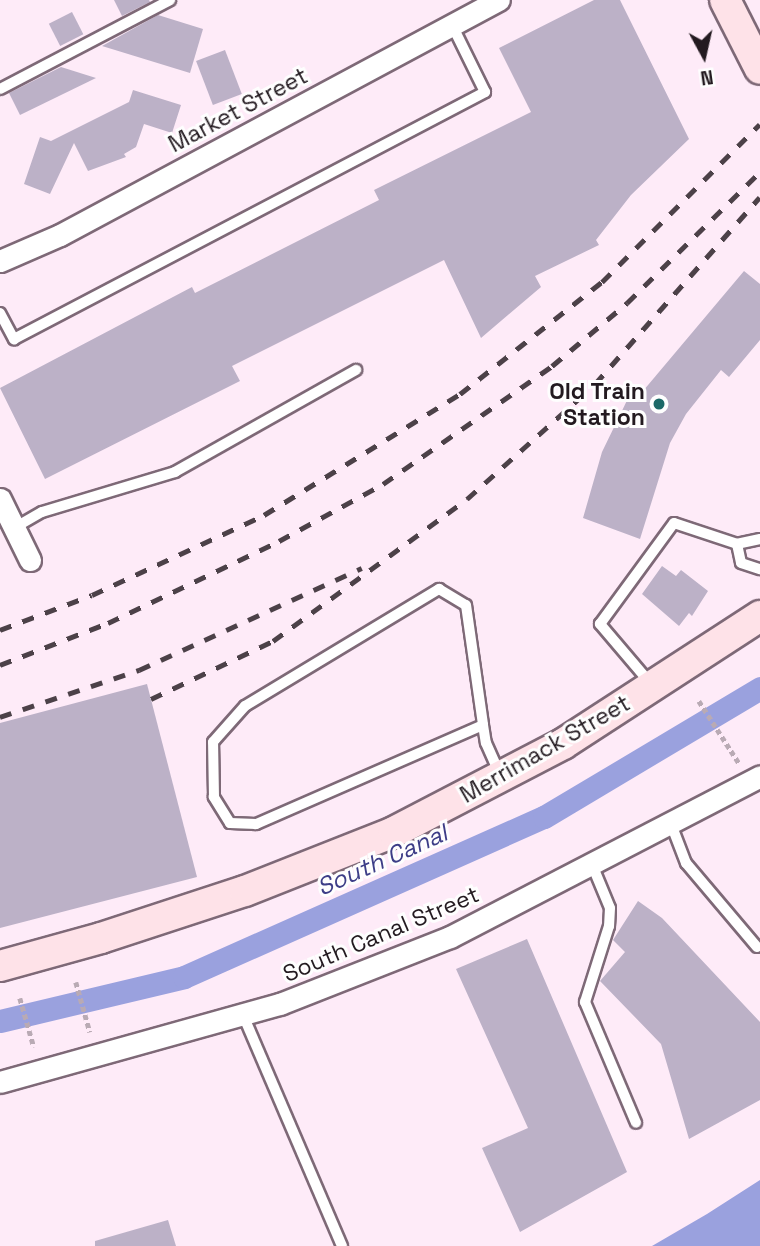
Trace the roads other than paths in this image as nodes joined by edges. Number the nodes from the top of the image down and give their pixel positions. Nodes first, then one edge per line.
1 (170, 0) edge
2 (499, 0) edge
3 (725, 0) edge
4 (452, 25) junction
5 (760, 69) edge
6 (0, 89) edge
7 (0, 261) edge
8 (0, 313) edge
9 (356, 370) dead end
10 (0, 499) edge
11 (14, 528) junction
12 (760, 539) edge
13 (737, 544) junction
14 (30, 560) dead end
15 (760, 569) edge
16 (760, 616) edge
17 (653, 686) junction
18 (483, 725) junction
19 (760, 776) edge
20 (501, 778) junction
21 (671, 824) junction
22 (593, 867) junction
23 (757, 947) dead end
24 (0, 966) edge
25 (243, 1015) junction
26 (0, 1082) edge
27 (636, 1123) dead end
28 (342, 1246) edge

1 - 6 lane
2 - 4 street, Market Street
3 - 5 main road
4 - 7 street, Market Street
4 - 8 lane
9 - 11 lane
10 - 11 street
11 - 14 street
12 - 13 lane
13 - 15 lane
13 - 17 lane
16 - 17 main road, Merrimack Street
17 - 20 main road, Merrimack Street
18 - 18 lane
18 - 20 lane
19 - 21 street, South Canal Street
20 - 24 main road, Merrimack Street
21 - 22 street, South Canal Street
21 - 23 lane
22 - 25 street, South Canal Street
22 - 27 lane
25 - 26 street, South Canal Street
25 - 28 lane

